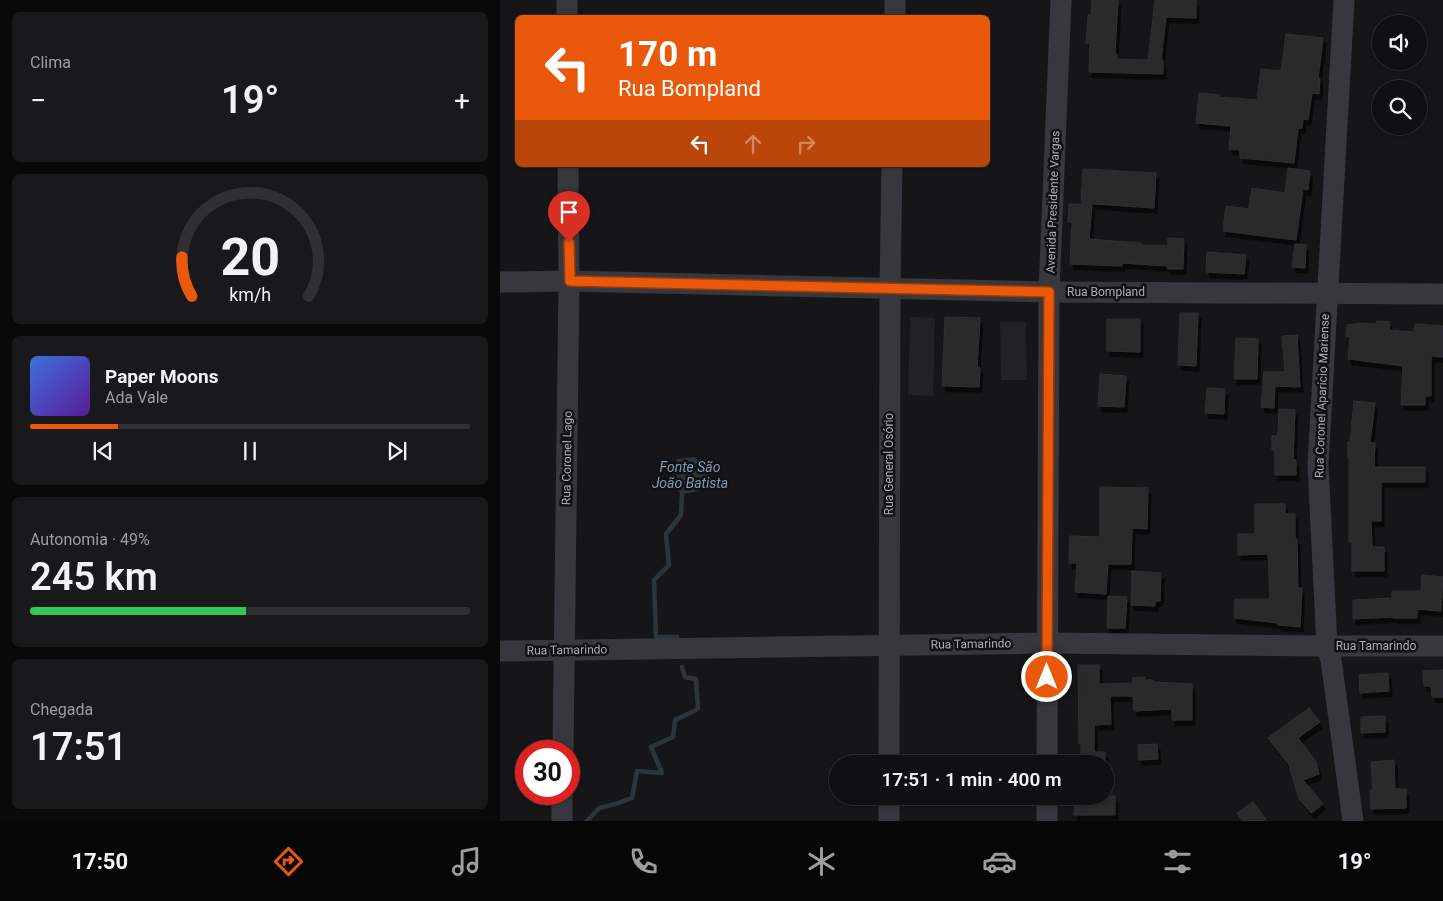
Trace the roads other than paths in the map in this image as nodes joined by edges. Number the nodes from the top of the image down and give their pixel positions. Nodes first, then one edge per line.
1 (567, 0) edge
2 (895, 0) edge
3 (1061, 0) edge
4 (1344, 0) edge
5 (567, 15) edge
6 (895, 15) edge
7 (568, 167) edge
8 (892, 167) edge
9 (570, 281) junction
10 (500, 282) edge
11 (890, 287) junction
12 (1049, 292) junction
13 (1327, 293) junction
14 (1443, 294) edge
15 (1047, 642) junction
16 (888, 645) junction
17 (1327, 646) junction
18 (1443, 646) edge
19 (564, 650) junction
20 (500, 651) edge
21 (562, 740) edge
22 (889, 755) edge
23 (1047, 755) edge
24 (562, 805) edge
25 (889, 805) edge
26 (1047, 805) edge
27 (562, 821) edge
28 (889, 821) edge
29 (1047, 821) edge
30 (1353, 821) edge

1 - 5 street
2 - 6 street
3 - 12 street, Avenida Presidente Vargas
4 - 13 street, Rua Coronel Aparício Mariense
7 - 9 street, Rua Coronel Lago
8 - 11 street, Rua General Osório
9 - 10 street, Rua Bompland
9 - 11 street, Rua Bompland
9 - 19 street, Rua Coronel Lago
11 - 12 street, Rua Bompland
11 - 16 street, Rua General Osório
12 - 13 street, Rua Bompland
12 - 15 street, Avenida Presidente Vargas
13 - 14 street, Rua Bompland
13 - 17 street, Rua Coronel Aparício Mariense
15 - 16 street, Rua Tamarindo
15 - 17 street, Rua Tamarindo
15 - 23 street, Avenida Presidente Vargas
16 - 19 street, Rua Tamarindo
16 - 22 street, Rua General Osório
17 - 18 street, Rua Tamarindo
17 - 30 street, Rua Coronel Aparício Mariense
19 - 20 street, Rua Tamarindo
19 - 21 street, Rua Coronel Lago
24 - 27 street
25 - 28 street
26 - 29 street

